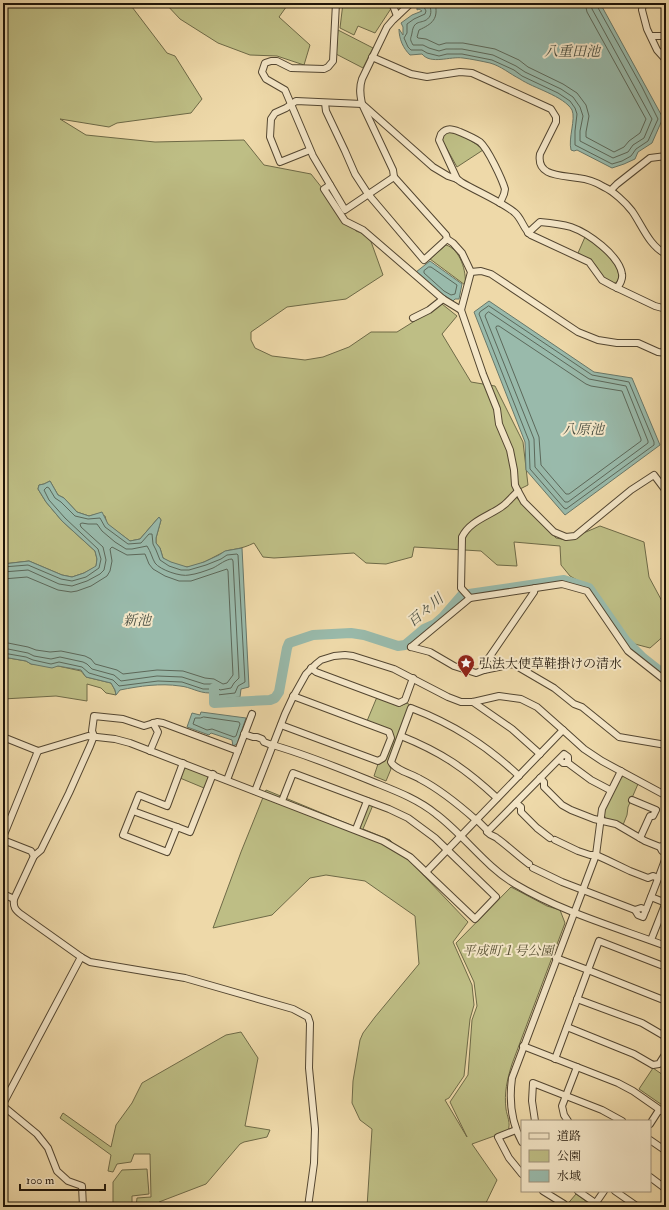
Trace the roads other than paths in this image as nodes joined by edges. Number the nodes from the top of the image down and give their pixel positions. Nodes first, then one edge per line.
1 (336, 3) edge
2 (392, 3) edge
3 (411, 3) edge
4 (643, 3) edge
5 (397, 16) junction
6 (652, 36) junction
7 (666, 36) edge
8 (372, 57) junction
9 (666, 60) edge
10 (325, 103) junction
11 (291, 104) junction
12 (362, 104) junction
13 (310, 150) junction
14 (666, 156) edge
15 (394, 177) junction
16 (457, 178) junction
17 (330, 185) junction
18 (611, 190) junction
19 (368, 194) junction
20 (500, 203) junction
21 (528, 232) junction
22 (448, 239) junction
23 (666, 254) edge
24 (471, 272) junction
25 (618, 288) junction
26 (442, 299) junction
27 (666, 308) edge
28 (461, 310) junction
29 (414, 318) dead end
30 (666, 353) edge
31 (518, 491) junction
32 (666, 491) edge
33 (535, 588) junction
34 (470, 598) junction
35 (311, 668) junction
36 (484, 670) junction
37 (413, 678) junction
38 (666, 682) edge
39 (293, 696) junction
40 (473, 702) junction
41 (252, 714) dead end
42 (153, 723) junction
43 (281, 725) junction
44 (563, 730) junction
45 (244, 734) junction
46 (94, 736) junction
47 (401, 736) junction
48 (3, 737) edge
49 (273, 745) junction
50 (666, 745) edge
51 (38, 751) junction
52 (150, 751) junction
53 (238, 752) junction
54 (540, 754) junction
55 (183, 763) junction
56 (621, 771) junction
57 (213, 774) junction
58 (519, 776) junction
59 (540, 778) junction
60 (227, 780) junction
61 (535, 783) junction
62 (544, 787) junction
63 (610, 790) junction
64 (255, 791) junction
65 (666, 797) edge
66 (497, 798) junction
67 (632, 800) dead end
68 (282, 801) junction
69 (366, 801) junction
70 (516, 803) junction
71 (511, 808) junction
72 (133, 811) junction
73 (521, 812) junction
74 (476, 820) junction
75 (600, 820) junction
76 (177, 827) junction
77 (490, 829) junction
78 (356, 830) junction
79 (461, 835) junction
80 (3, 838) edge
81 (640, 838) junction
82 (663, 845) edge
83 (447, 849) junction
84 (666, 852) edge
85 (596, 855) junction
86 (34, 856) junction
87 (666, 857) edge
88 (665, 866) edge
89 (426, 872) junction
90 (648, 878) junction
91 (658, 878) junction
92 (656, 885) junction
93 (582, 890) junction
94 (3, 894) edge
95 (651, 897) junction
96 (14, 899) junction
97 (666, 903) edge
98 (574, 912) junction
99 (659, 920) junction
100 (666, 923) edge
101 (651, 940) junction
102 (666, 946) edge
103 (81, 957) junction
104 (556, 958) junction
105 (666, 967) edge
106 (588, 970) junction
107 (577, 999) junction
108 (666, 1001) edge
109 (567, 1027) junction
110 (666, 1037) edge
111 (523, 1046) junction
112 (666, 1053) edge
113 (555, 1059) junction
114 (577, 1067) junction
115 (566, 1096) junction
116 (3, 1105) edge
117 (659, 1110) junction
118 (666, 1114) edge
119 (535, 1120) edge
120 (567, 1120) edge
121 (620, 1120) edge
122 (651, 1122) edge
123 (516, 1130) junction
124 (521, 1140) edge
125 (651, 1141) edge
126 (666, 1151) edge
127 (521, 1173) edge
128 (651, 1179) edge
129 (666, 1189) edge
130 (545, 1192) edge
131 (579, 1192) edge
132 (603, 1192) edge
133 (616, 1192) edge
134 (594, 1205) edge
135 (83, 1207) edge
136 (308, 1207) edge
137 (562, 1207) edge
138 (601, 1207) edge
139 (638, 1207) edge

1 - 11 street
2 - 5 street
3 - 5 street
4 - 6 street
5 - 8 street
6 - 7 street
6 - 9 street
8 - 12 street
8 - 18 street
10 - 11 street
10 - 12 street
10 - 19 street
11 - 13 street
11 - 13 street
12 - 15 street
12 - 16 street
13 - 17 street
14 - 18 street
15 - 19 street
15 - 22 street
16 - 20 street
16 - 20 street
17 - 19 street
17 - 26 street
18 - 23 street
19 - 22 street
20 - 21 street
21 - 25 street
21 - 25 street
22 - 24 street
24 - 28 street
24 - 30 street
25 - 27 street
26 - 28 street
26 - 29 street
28 - 31 street
31 - 32 street
31 - 34 street
33 - 34 street
33 - 36 street
33 - 38 street
34 - 36 street
35 - 37 street
35 - 37 street
35 - 39 street
36 - 50 street
37 - 40 street
39 - 43 street
39 - 43 street
40 - 44 street
40 - 54 street
41 - 45 street
42 - 46 street
42 - 52 street
42 - 53 street
43 - 49 street
44 - 54 street
44 - 56 street
45 - 49 street
45 - 53 street
46 - 51 street
46 - 52 street
46 - 86 street
47 - 58 street
47 - 66 street
47 - 74 street
48 - 51 street
49 - 64 street
49 - 79 street
51 - 80 street
52 - 55 street
53 - 60 street
54 - 58 street
55 - 57 street
55 - 72 street
56 - 63 street
56 - 65 street
57 - 60 street
57 - 76 street
58 - 66 street
59 - 61 street
59 - 62 street
59 - 63 street
60 - 64 street
61 - 62 street
61 - 70 street
62 - 75 street
63 - 75 street
64 - 68 street
66 - 74 street
67 - 81 street
68 - 69 street
68 - 78 street
69 - 78 street
69 - 83 street
70 - 71 street
70 - 73 street
71 - 73 street
71 - 77 street
72 - 76 street
72 - 76 street
73 - 85 street
74 - 77 street
74 - 79 street
75 - 81 street
75 - 85 street
77 - 93 street
78 - 89 street
79 - 83 street
79 - 98 street
80 - 86 street
81 - 82 street
82 - 84 street
83 - 89 street
83 - 89 street
85 - 90 street
85 - 93 street
86 - 96 street
87 - 88 street
88 - 91 street
90 - 91 street
90 - 92 street
91 - 92 street
92 - 95 street
93 - 95 street
93 - 98 street
94 - 96 street
95 - 97 street
96 - 103 street
97 - 99 street
98 - 101 street
98 - 104 street
99 - 100 street
99 - 101 street
101 - 102 street
103 - 116 street
103 - 136 street
104 - 106 street
104 - 111 street
105 - 106 street
106 - 107 street
106 - 108 street
107 - 109 street
107 - 110 street
109 - 112 street
109 - 113 street
111 - 113 street
111 - 123 street
113 - 114 street
114 - 115 street
114 - 117 street
115 - 119 street
115 - 120 street
115 - 121 street
116 - 135 street
117 - 118 street
117 - 122 street
123 - 124 street
123 - 127 street
125 - 126 street
128 - 129 street
130 - 137 street
131 - 134 street
132 - 134 street
133 - 139 street
134 - 138 street

